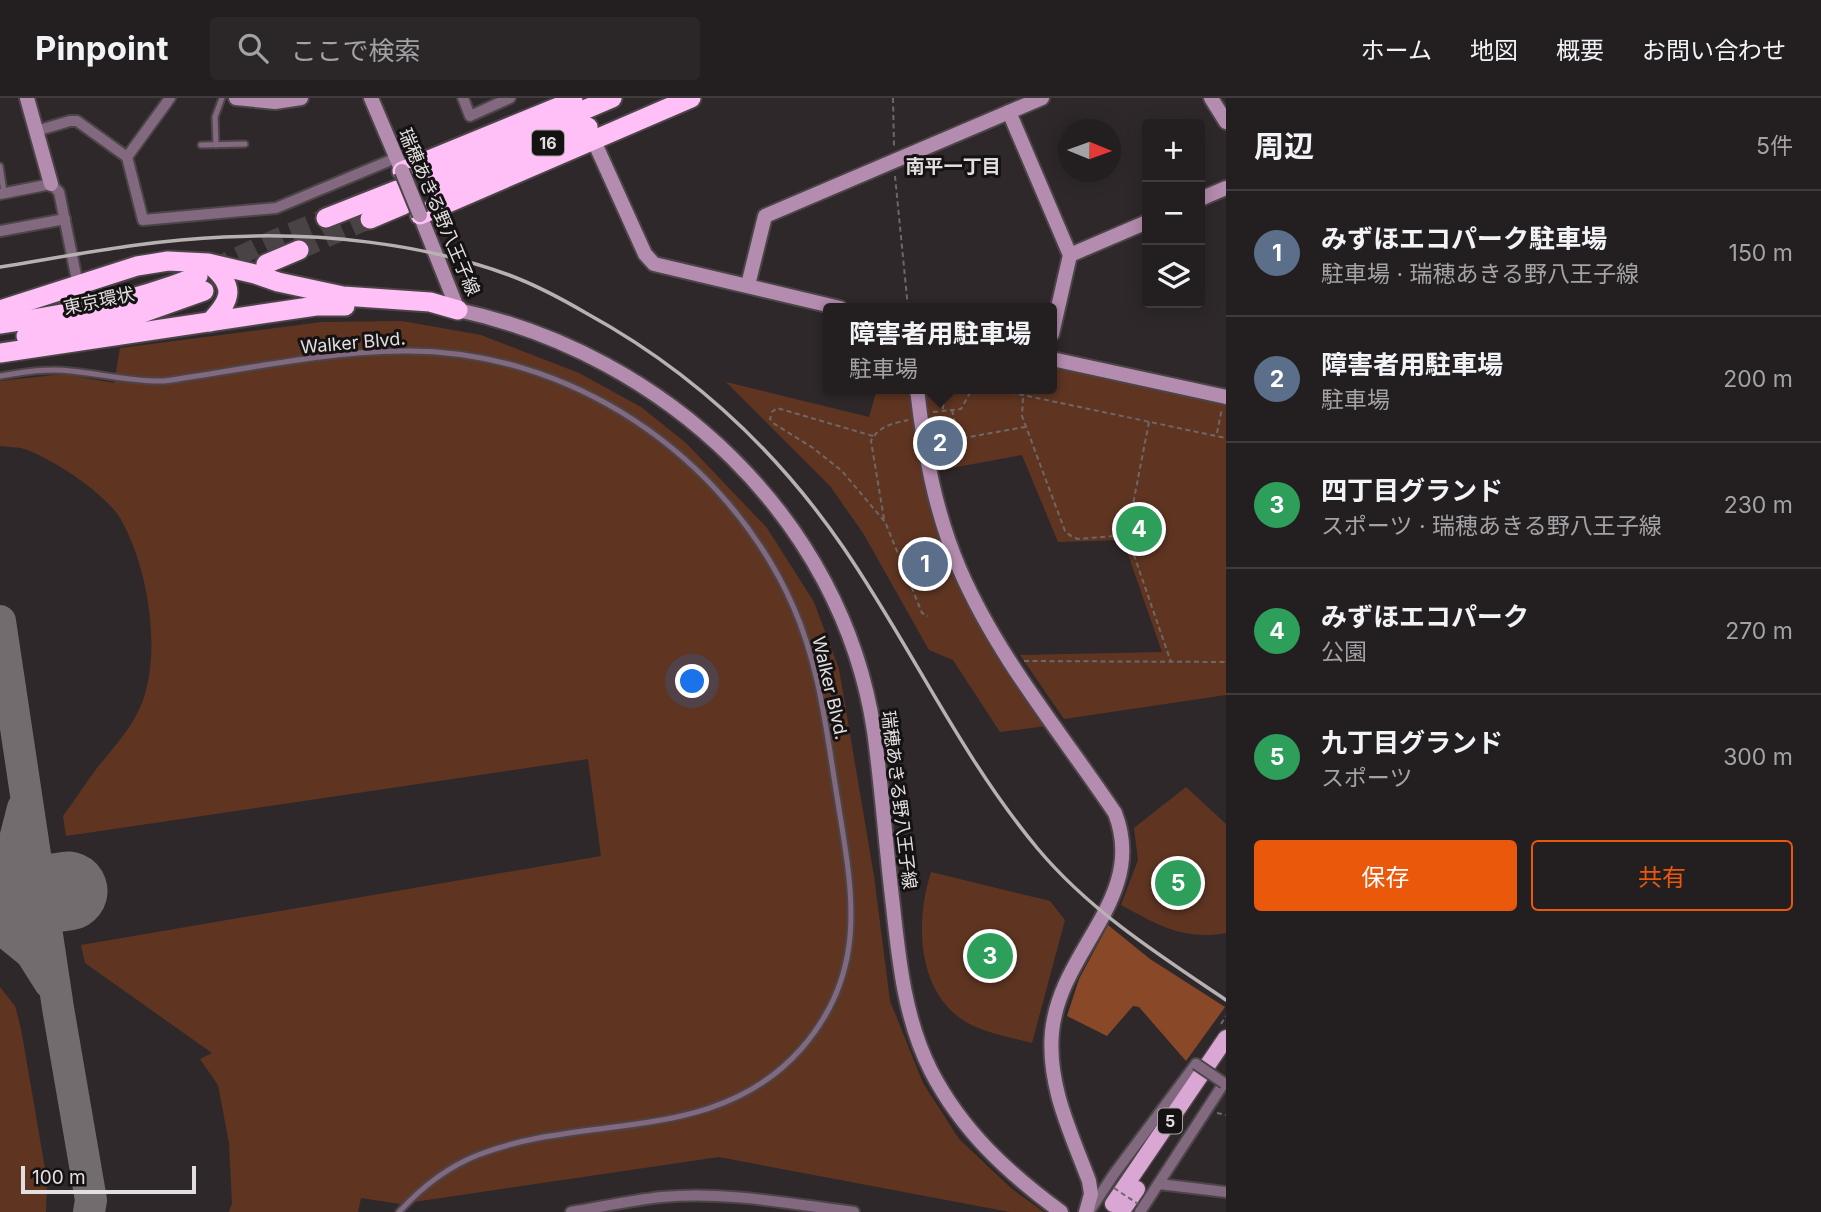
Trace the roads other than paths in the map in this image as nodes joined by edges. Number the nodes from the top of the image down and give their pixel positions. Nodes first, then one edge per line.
1 (27, 98) edge
2 (170, 98) edge
3 (222, 98) edge
4 (236, 98) edge
5 (301, 98) edge
6 (371, 98) edge
7 (463, 98) edge
8 (510, 98) edge
9 (579, 98) edge
10 (612, 98) edge
11 (657, 98) edge
12 (691, 98) edge
13 (1042, 98) edge
14 (1211, 98) edge
15 (1009, 112) junction
16 (1226, 122) edge
17 (36, 131) junction
18 (593, 139) junction
19 (245, 144) dead end
20 (201, 145) dead end
21 (216, 145) junction
22 (127, 157) junction
23 (0, 166) edge
24 (400, 181) junction
25 (51, 184) junction
26 (1226, 188) edge
27 (2, 193) edge
28 (1205, 198) edge
29 (420, 215) junction
30 (327, 218) tunnel mouth
31 (65, 219) junction
32 (370, 219) tunnel mouth
33 (1142, 224) edge
34 (0, 231) edge
35 (299, 250) tunnel mouth
36 (1070, 255) junction
37 (266, 264) dead end
38 (203, 277) junction
39 (78, 285) junction
40 (748, 285) junction
41 (823, 304) edge
42 (0, 310) edge
43 (458, 310) junction
44 (1057, 312) edge
45 (210, 322) junction
46 (0, 324) edge
47 (0, 340) edge
48 (0, 353) edge
49 (1057, 360) edge
50 (0, 376) edge
51 (918, 394) edge
52 (1226, 397) edge
53 (1226, 1038) edge
54 (1226, 1056) edge
55 (1159, 1184) junction
56 (1226, 1192) edge
57 (1117, 1201) edge
58 (1139, 1208) edge
59 (399, 1212) edge
60 (571, 1212) edge
61 (854, 1212) edge
62 (1061, 1212) edge
63 (1088, 1212) edge

1 - 17 street
2 - 22 street
3 - 21 lane
4 - 5 street
6 - 24 street, 瑞穂あきる野八王子線
7 - 8 street
9 - 24 highway
10 - 11 highway, 16
12 - 18 highway
13 - 15 street
14 - 16 street
15 - 36 street
15 - 40 street
17 - 22 street
17 - 25 street
18 - 29 highway
18 - 40 street
19 - 21 lane
20 - 21 lane
22 - 24 street
23 - 27 lane
24 - 29 street, 瑞穂あきる野八王子線, bridge
24 - 30 highway
24 - 32 highway
25 - 27 street
25 - 31 street
26 - 28 street
29 - 43 street, 瑞穂あきる野八王子線
31 - 34 street
31 - 39 street
33 - 36 street
35 - 37 highway
36 - 44 street
38 - 39 highway
38 - 43 highway
38 - 45 highway
38 - 46 highway, 東京環状
38 - 47 highway, 東京環状
39 - 42 highway
40 - 41 street
43 - 45 highway
43 - 62 street, 瑞穂あきる野八王子線
45 - 48 highway
49 - 52 street
50 - 59 lane, Walker Blvd.
51 - 63 street
53 - 57 main road, 5
54 - 57 main road, 5
55 - 56 street
55 - 58 street
55 - 63 street, bridge
60 - 61 street

